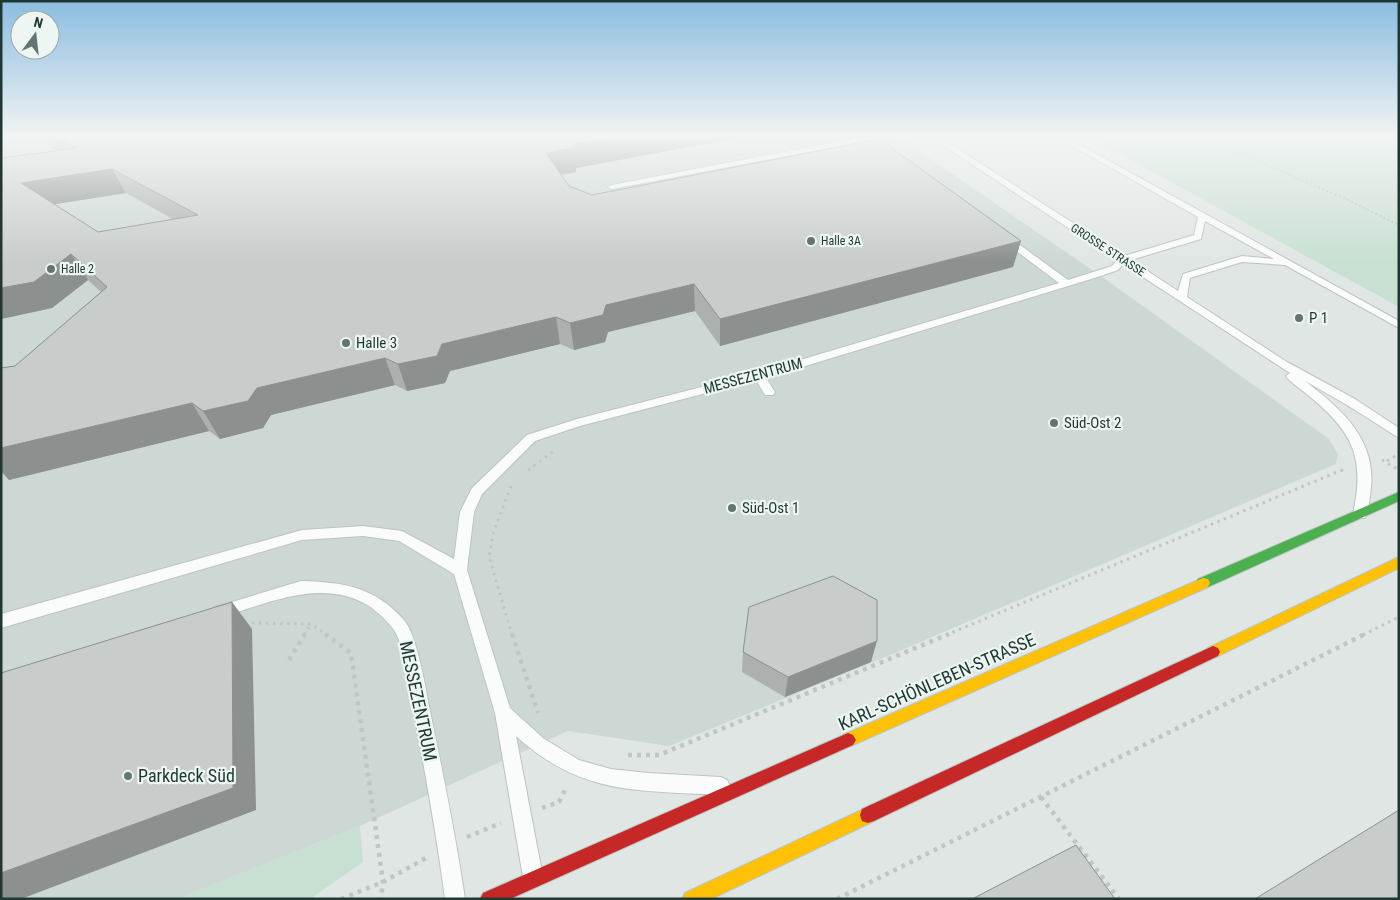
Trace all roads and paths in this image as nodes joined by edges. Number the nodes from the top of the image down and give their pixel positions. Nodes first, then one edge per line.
1 (658, 178) edge
2 (998, 178) edge
3 (1134, 178) edge
4 (1297, 178) edge
5 (612, 187) dead end
6 (1202, 216) junction
7 (1399, 225) edge
8 (995, 231) edge
9 (1122, 260) junction
10 (1290, 264) junction
11 (1066, 283) junction
12 (1181, 299) junction
13 (1399, 325) edge
14 (1283, 364) junction
15 (760, 376) junction
16 (769, 392) dead end
17 (1399, 434) edge
18 (565, 447) dead end
19 (1399, 454) edge
20 (1387, 460) dead end
21 (1341, 462) dead end
22 (520, 476) dead end
23 (513, 482) dead end
24 (1399, 496) edge
25 (1360, 514) junction
26 (1399, 562) edge
27 (460, 570) junction
28 (208, 615) edge
29 (1399, 617) edge
30 (1, 621) edge
31 (311, 624) junction
32 (244, 626) dead end
33 (289, 660) dead end
34 (503, 713) junction
35 (540, 720) dead end
36 (623, 755) dead end
37 (576, 768) junction
38 (743, 787) junction
39 (1042, 797) junction
40 (521, 814) junction
41 (448, 845) junction
42 (534, 879) junction
43 (383, 882) junction
44 (341, 899) edge
45 (380, 899) edge
46 (455, 899) edge
47 (489, 899) edge
48 (691, 899) edge
49 (837, 899) edge
50 (1119, 899) edge

1 - 5 lane
2 - 9 lane, GROSSE STRASSE
3 - 6 lane
4 - 7 path
6 - 9 lane, MESSEZENTRUM
6 - 10 lane
8 - 11 lane
9 - 11 lane, MESSEZENTRUM
9 - 12 lane, GROSSE STRASSE
10 - 12 lane
10 - 13 lane
11 - 15 lane, MESSEZENTRUM
12 - 14 lane, GROSSE STRASSE
14 - 17 lane, GROSSE STRASSE
14 - 25 lane, GROSSE STRASSE
15 - 16 lane
15 - 27 lane, MESSEZENTRUM
18 - 22 path
19 - 20 path
21 - 36 path
23 - 35 path
24 - 25 main road, KARL-SCHÖNLEBEN-STRASSE
25 - 38 main road, KARL-SCHÖNLEBEN-STRASSE
26 - 48 main road
27 - 30 lane
27 - 34 lane, MESSEZENTRUM
28 - 41 lane, MESSEZENTRUM
29 - 39 path
31 - 32 path
31 - 33 path
31 - 43 path
34 - 37 lane
34 - 40 lane, MESSEZENTRUM
37 - 38 lane
37 - 40 path
38 - 42 main road, KARL-SCHÖNLEBEN-STRASSE
39 - 49 path
39 - 50 path
40 - 41 path
40 - 42 lane, MESSEZENTRUM
41 - 43 path
41 - 46 lane, MESSEZENTRUM
42 - 47 main road, KARL-SCHÖNLEBEN-STRASSE
43 - 44 path
43 - 45 path

